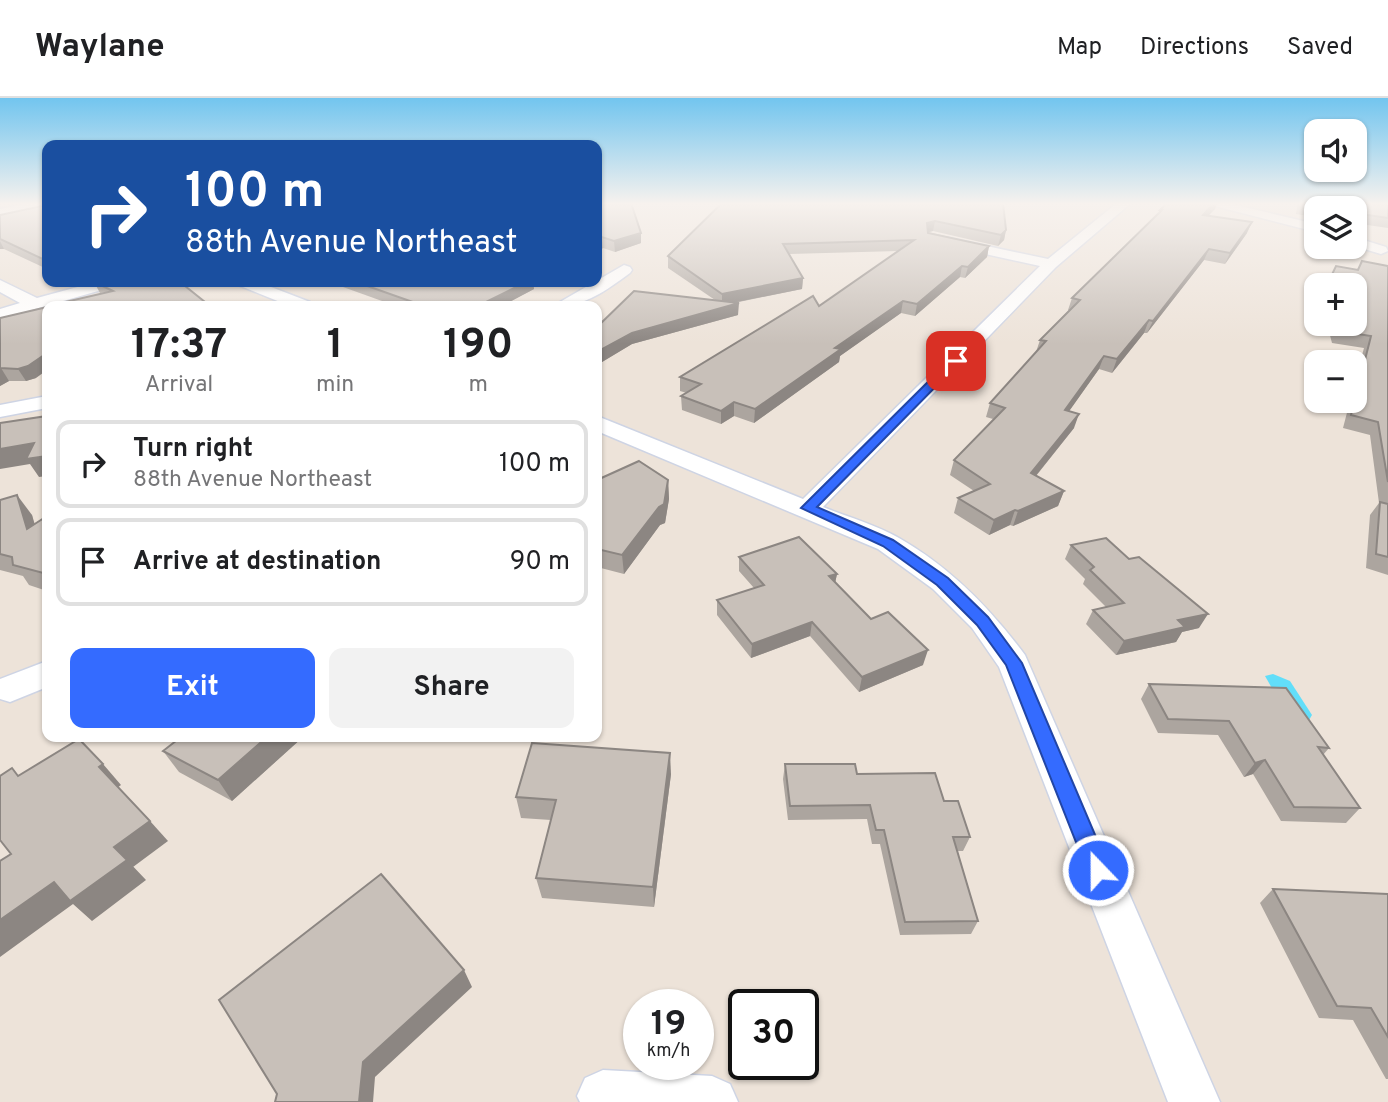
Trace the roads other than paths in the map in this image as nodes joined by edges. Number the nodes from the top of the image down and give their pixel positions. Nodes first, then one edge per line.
1 (986, 250) edge
2 (1068, 250) edge
3 (1051, 264) junction
4 (624, 270) dead end
5 (0, 285) edge
6 (602, 285) edge
7 (95, 287) edge
8 (256, 287) edge
9 (599, 287) edge
10 (46, 301) edge
11 (292, 301) edge
12 (572, 301) edge
13 (42, 302) edge
14 (35, 304) junction
15 (0, 314) edge
16 (42, 403) edge
17 (0, 411) edge
18 (607, 428) edge
19 (808, 508) junction
20 (42, 675) edge
21 (10, 689) dead end
22 (603, 1096) dead end
23 (712, 1102) edge
24 (1194, 1102) edge

1 - 3 street
2 - 3 street
3 - 19 street
4 - 6 street
5 - 14 street
7 - 10 street
8 - 11 street
9 - 12 street
13 - 14 street
14 - 15 street
16 - 17 street
18 - 19 street
19 - 24 street
20 - 21 street
22 - 23 street

